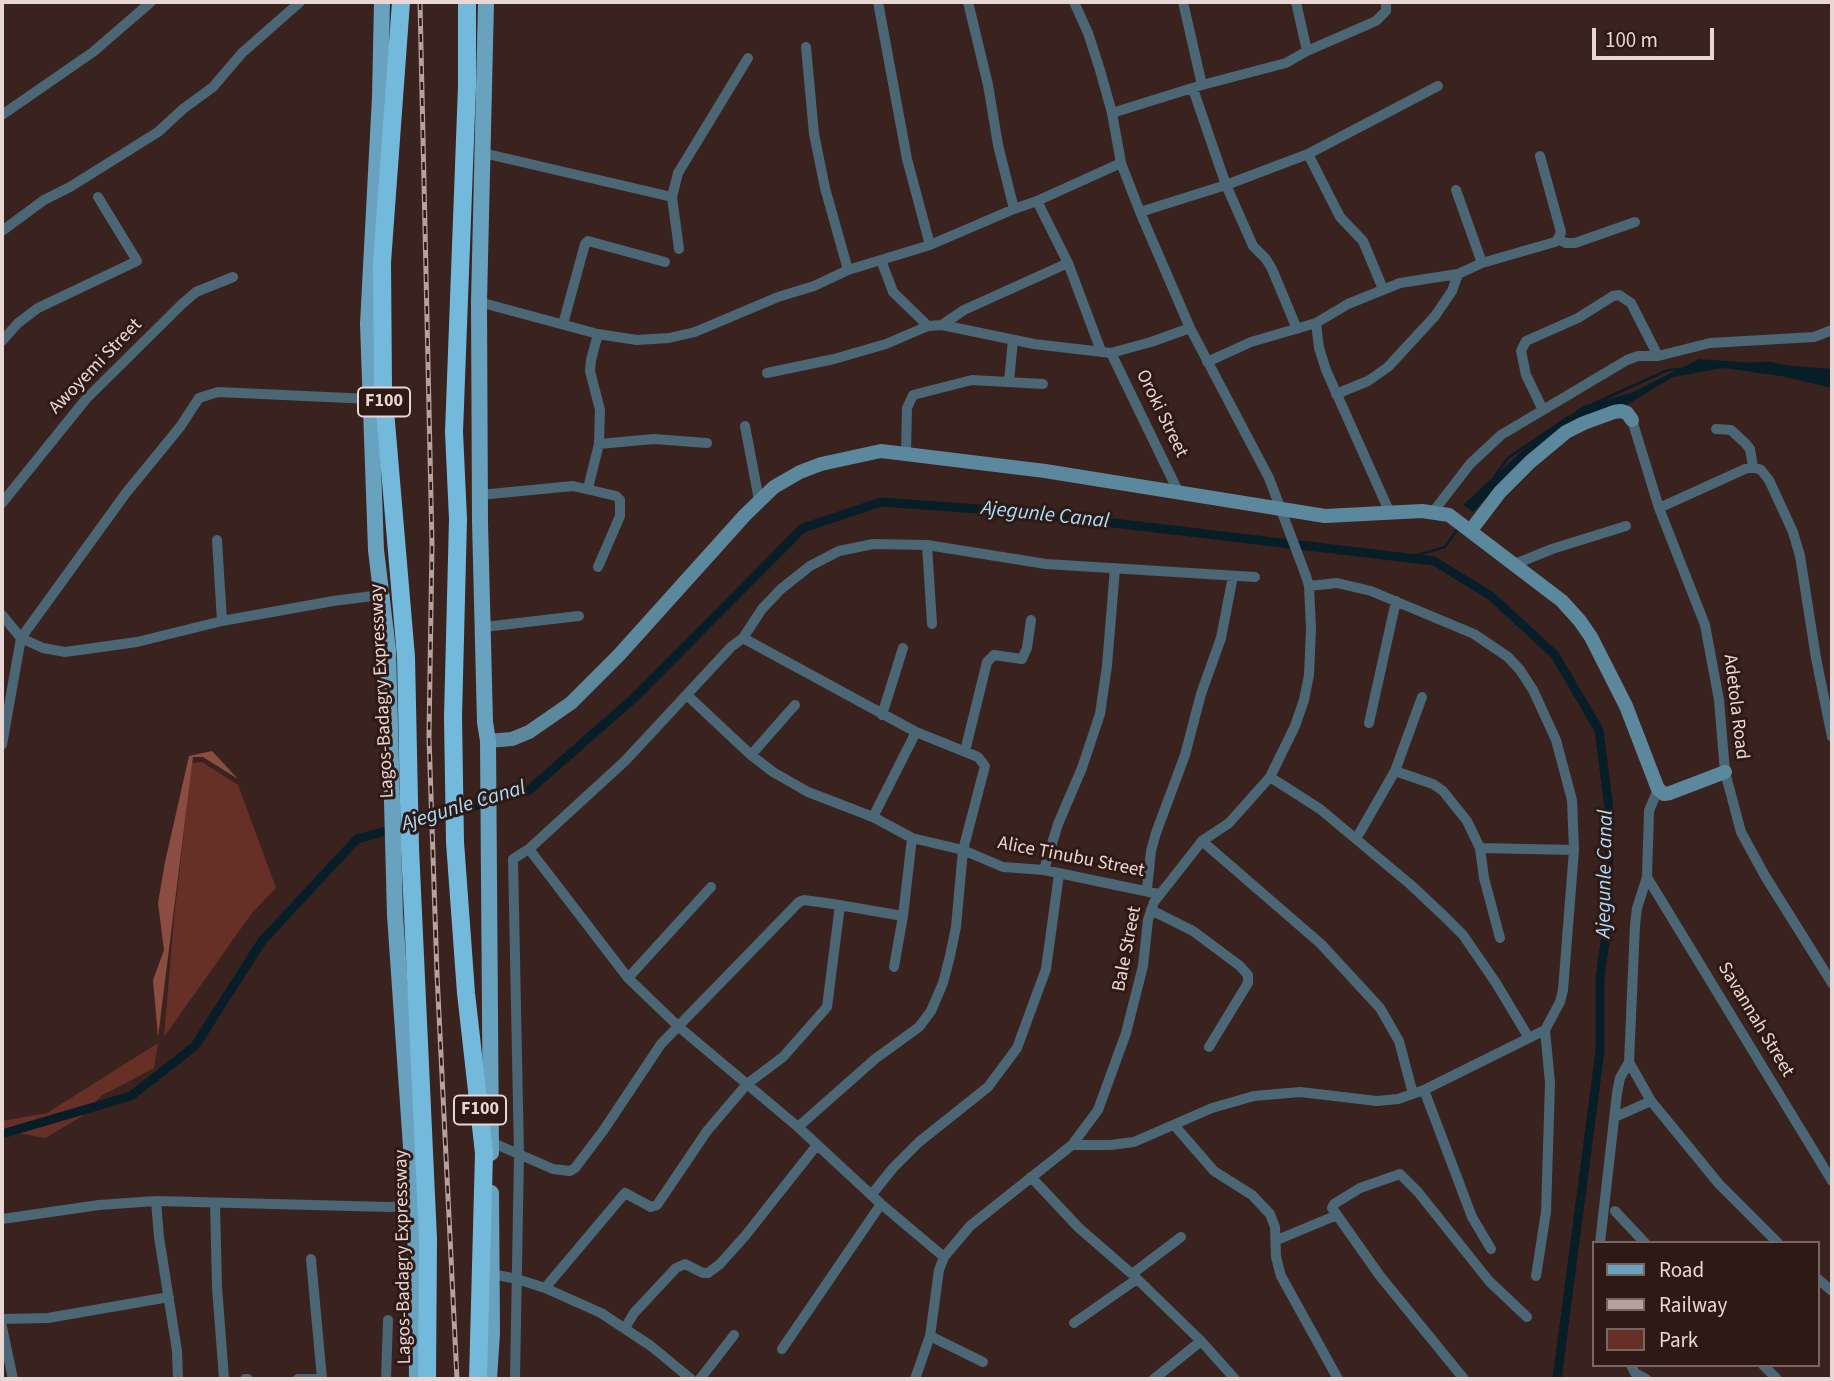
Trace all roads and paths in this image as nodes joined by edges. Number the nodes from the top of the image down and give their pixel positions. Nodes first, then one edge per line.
1 (151, 2) edge
2 (300, 2) edge
3 (382, 2) edge
4 (401, 2) edge
5 (467, 2) edge
6 (486, 2) edge
7 (878, 2) edge
8 (968, 2) edge
9 (1074, 2) edge
10 (1183, 2) edge
11 (1296, 2) edge
12 (1386, 2) edge
13 (806, 47) dead end
14 (1307, 51) junction
15 (748, 58) dead end
16 (1438, 86) dead end
17 (1197, 87) junction
18 (1112, 113) junction
19 (2, 115) edge
20 (483, 153) junction
21 (1308, 154) junction
22 (1540, 156) dead end
23 (1121, 163) junction
24 (1227, 185) junction
25 (1456, 190) dead end
26 (98, 197) dead end
27 (672, 197) junction
28 (1037, 201) junction
29 (1014, 209) junction
30 (1140, 212) junction
31 (1635, 222) dead end
32 (2, 231) edge
33 (1558, 239) junction
34 (930, 245) junction
35 (679, 249) dead end
36 (881, 260) junction
37 (665, 262) dead end
38 (1068, 263) junction
39 (1482, 263) junction
40 (848, 270) junction
41 (1458, 274) junction
42 (233, 277) dead end
43 (1383, 289) junction
44 (479, 302) junction
45 (1316, 323) junction
46 (563, 324) junction
47 (942, 325) junction
48 (928, 326) junction
49 (1190, 328) junction
50 (1297, 329) junction
51 (1832, 330) edge
52 (598, 334) junction
53 (1013, 340) junction
54 (2, 341) edge
55 (1106, 352) junction
56 (1658, 356) junction
57 (1207, 362) junction
58 (767, 373) dead end
59 (1009, 381) junction
60 (1043, 384) dead end
61 (1336, 394) junction
62 (370, 398) junction
63 (1543, 410) junction
64 (1632, 421) joint
65 (745, 426) dead end
66 (1716, 429) dead end
67 (707, 443) dead end
68 (599, 444) junction
69 (906, 453) junction
70 (1753, 467) junction
71 (588, 488) junction
72 (1178, 491) junction
73 (480, 495) junction
74 (759, 500) junction
75 (2, 503) edge
76 (1659, 508) junction
77 (1433, 512) junction
78 (1282, 513) junction
79 (1390, 513) junction
80 (1626, 526) dead end
81 (1467, 528) junction
82 (217, 540) dead end
83 (927, 545) junction
84 (1515, 564) junction
85 (598, 566) dead end
86 (1115, 568) junction
87 (1233, 576) junction
88 (1255, 577) dead end
89 (1307, 581) junction
90 (382, 595) junction
91 (1396, 601) junction
92 (2, 615) edge
93 (579, 616) dead end
94 (1031, 620) dead end
95 (222, 621) junction
96 (932, 624) dead end
97 (484, 627) junction
98 (21, 638) junction
99 (743, 638) junction
100 (903, 648) dead end
101 (13, 677) junction
102 (2, 680) edge
103 (688, 696) junction
104 (1422, 697) dead end
105 (795, 705) dead end
106 (882, 715) junction
107 (1369, 723) dead end
108 (916, 732) junction
109 (1832, 737) edge
110 (488, 741) junction
111 (2, 745) edge
112 (965, 751) junction
113 (751, 755) junction
114 (1395, 771) junction
115 (1725, 772) junction
116 (1270, 776) junction
117 (1658, 789) junction
118 (873, 817) junction
119 (912, 838) junction
120 (1356, 839) junction
121 (1202, 841) junction
122 (1480, 848) junction
123 (528, 849) junction
124 (963, 850) junction
125 (1574, 850) junction
126 (513, 859) junction
127 (489, 866) junction
128 (1044, 870) junction
129 (1059, 874) junction
130 (1647, 877) junction
131 (711, 887) dead end
132 (1147, 890) junction
133 (1160, 894) junction
134 (840, 905) junction
135 (1151, 910) junction
136 (903, 916) junction
137 (1500, 937) dead end
138 (894, 967) dead end
139 (628, 978) junction
140 (1832, 983) edge
141 (679, 1027) junction
142 (1545, 1030) junction
143 (1528, 1038) junction
144 (1209, 1047) dead end
145 (1629, 1062) junction
146 (747, 1084) junction
147 (1418, 1092) junction
148 (1651, 1101) junction
149 (1615, 1118) junction
150 (1175, 1126) junction
151 (799, 1127) junction
152 (491, 1142) junction
153 (817, 1145) junction
154 (1072, 1145) junction
155 (519, 1154) junction
156 (1031, 1177) junction
157 (1832, 1181) edge
158 (872, 1194) junction
159 (156, 1201) junction
160 (215, 1203) junction
161 (881, 1204) junction
162 (415, 1205) junction
163 (1615, 1211) dead end
164 (1336, 1215) junction
165 (2, 1219) edge
166 (1181, 1237) dead end
167 (1277, 1240) junction
168 (1600, 1241) edge
169 (1643, 1241) edge
170 (1776, 1241) edge
171 (1491, 1249) dead end
172 (944, 1257) junction
173 (311, 1259) dead end
174 (492, 1274) junction
175 (1536, 1276) dead end
176 (1135, 1277) junction
177 (517, 1279) junction
178 (545, 1288) junction
179 (169, 1297) junction
180 (1527, 1317) dead end
181 (2, 1319) edge
182 (388, 1320) dead end
183 (1074, 1323) dead end
184 (2, 1327) edge
185 (625, 1328) junction
186 (734, 1335) dead end
187 (930, 1336) junction
188 (1201, 1341) junction
189 (782, 1349) dead end
190 (5, 1356) edge
191 (983, 1362) dead end
192 (1632, 1367) edge
193 (13, 1379) edge
194 (178, 1379) edge
195 (224, 1379) edge
196 (298, 1379) edge
197 (322, 1379) edge
198 (386, 1379) edge
199 (417, 1379) edge
200 (427, 1379) edge
201 (478, 1379) edge
202 (489, 1379) edge
203 (515, 1379) edge
204 (691, 1379) edge
205 (701, 1379) edge
206 (915, 1379) edge
207 (1154, 1379) edge
208 (1235, 1379) edge
209 (1338, 1379) edge
210 (1464, 1379) edge
211 (1646, 1379) edge

1 - 19 street
2 - 32 street
3 - 62 main road, Lagos-Badagry Expressway
4 - 200 highway, Lagos-Badagry Expressway / F100
5 - 201 highway, F100
6 - 20 main road
7 - 34 street
8 - 29 street
9 - 18 street, Bale Street
10 - 17 street
11 - 14 street
12 - 14 street
13 - 40 street
14 - 17 street
15 - 27 street
16 - 21 street
17 - 18 street
17 - 24 street
18 - 23 street, Bale Street
20 - 27 street
20 - 44 main road
21 - 24 street
21 - 43 street
22 - 33 street
23 - 28 street
23 - 30 street, Bale Street
24 - 30 street
24 - 50 street
25 - 39 street
26 - 54 street
27 - 35 street
28 - 29 street
28 - 38 street, Oroki Street
29 - 34 street
30 - 49 street, Bale Street
31 - 33 street
33 - 39 street
34 - 36 street
36 - 40 street
36 - 48 street
37 - 46 street
38 - 47 street
38 - 55 street, Oroki Street
39 - 41 street
40 - 52 street
41 - 43 street
41 - 61 street
42 - 75 street, Awoyemi Street
43 - 45 street
44 - 46 street
44 - 73 main road
45 - 50 street
45 - 61 street
46 - 52 street
47 - 48 street
47 - 53 street
48 - 58 street
49 - 55 street
49 - 57 street, Bale Street
50 - 57 street
51 - 56 street
52 - 68 street
53 - 55 street
53 - 59 street
55 - 72 street, Oroki Street
56 - 63 street
56 - 63 street
57 - 78 street, Bale Street
59 - 60 street
59 - 69 street
61 - 79 street
62 - 90 main road, Lagos-Badagry Expressway
62 - 98 street
63 - 77 street
64 - 76 street, Adetola Road
64 - 81 street
65 - 74 street
66 - 70 street
67 - 68 street
68 - 71 street
69 - 72 street
69 - 74 street
70 - 76 street
70 - 109 street
71 - 73 street
71 - 85 street
72 - 78 street
73 - 97 main road
74 - 110 street
76 - 115 street, Adetola Road
77 - 79 street
77 - 81 street
78 - 79 street
78 - 89 street, Bale Street
80 - 84 street
81 - 84 street
82 - 95 street
83 - 86 street
83 - 96 street
83 - 99 street
84 - 117 street
86 - 87 street
86 - 128 street
87 - 88 street
87 - 132 street
89 - 91 street
89 - 116 street, Bale Street
90 - 95 street
90 - 162 main road, Lagos-Badagry Expressway
91 - 107 street
91 - 125 street
92 - 98 street
93 - 97 street
94 - 112 street
95 - 98 street
97 - 110 main road
98 - 101 street
99 - 103 street
99 - 106 street
100 - 106 street
101 - 102 street
101 - 111 street
103 - 113 street, Alice Tinubu Street
103 - 123 street
104 - 114 street
105 - 113 street
106 - 108 street
108 - 112 street
108 - 118 street
110 - 127 main road
112 - 124 street
113 - 118 street, Alice Tinubu Street
114 - 120 street
114 - 122 street
115 - 117 street
115 - 140 street, Adetola Road
116 - 120 street
116 - 121 street, Bale Street
117 - 130 street
118 - 119 street, Alice Tinubu Street
119 - 124 street, Alice Tinubu Street
119 - 136 street
120 - 143 street
121 - 133 street, Bale Street
121 - 147 street
122 - 125 street
122 - 137 street
123 - 126 street
123 - 139 street
124 - 128 street, Alice Tinubu Street
124 - 151 street
125 - 142 street
126 - 127 street
126 - 155 street
127 - 152 main road
128 - 129 street, Alice Tinubu Street
129 - 132 street, Alice Tinubu Street
129 - 158 street
130 - 145 street
130 - 157 street, Savannah Street
131 - 139 street
132 - 133 street, Alice Tinubu Street
133 - 135 street, Bale Street
134 - 136 street
134 - 141 street
134 - 146 street
135 - 144 street
135 - 154 street, Bale Street
136 - 138 street
139 - 141 street
141 - 146 street
141 - 155 street
142 - 143 street
142 - 175 street
143 - 147 street
145 - 148 street
145 - 149 street
146 - 151 street
146 - 178 street
147 - 150 street
147 - 171 street
148 - 149 street
148 - 170 street
149 - 168 street
150 - 154 street
150 - 167 street
151 - 153 street
152 - 155 street
152 - 174 main road
153 - 158 street
153 - 185 street
154 - 156 street, Bale Street
155 - 177 street
156 - 172 street, Bale Street
156 - 176 street
158 - 161 street
159 - 160 street
159 - 165 street
159 - 179 street
160 - 162 street
160 - 195 street
161 - 172 street
161 - 189 street
162 - 199 main road, Lagos-Badagry Expressway
163 - 169 street
164 - 167 street
164 - 180 street
164 - 210 street
166 - 176 street
167 - 209 street
172 - 187 street, Bale Street
173 - 197 street
174 - 177 street
174 - 202 main road
176 - 183 street
176 - 188 street
177 - 178 street
177 - 203 street
178 - 185 street
179 - 181 street
179 - 194 street
182 - 198 street
184 - 190 street
185 - 204 street
186 - 205 street
187 - 191 street
187 - 206 street, Bale Street
188 - 207 street
188 - 208 street
190 - 193 street
192 - 211 street
196 - 197 street

